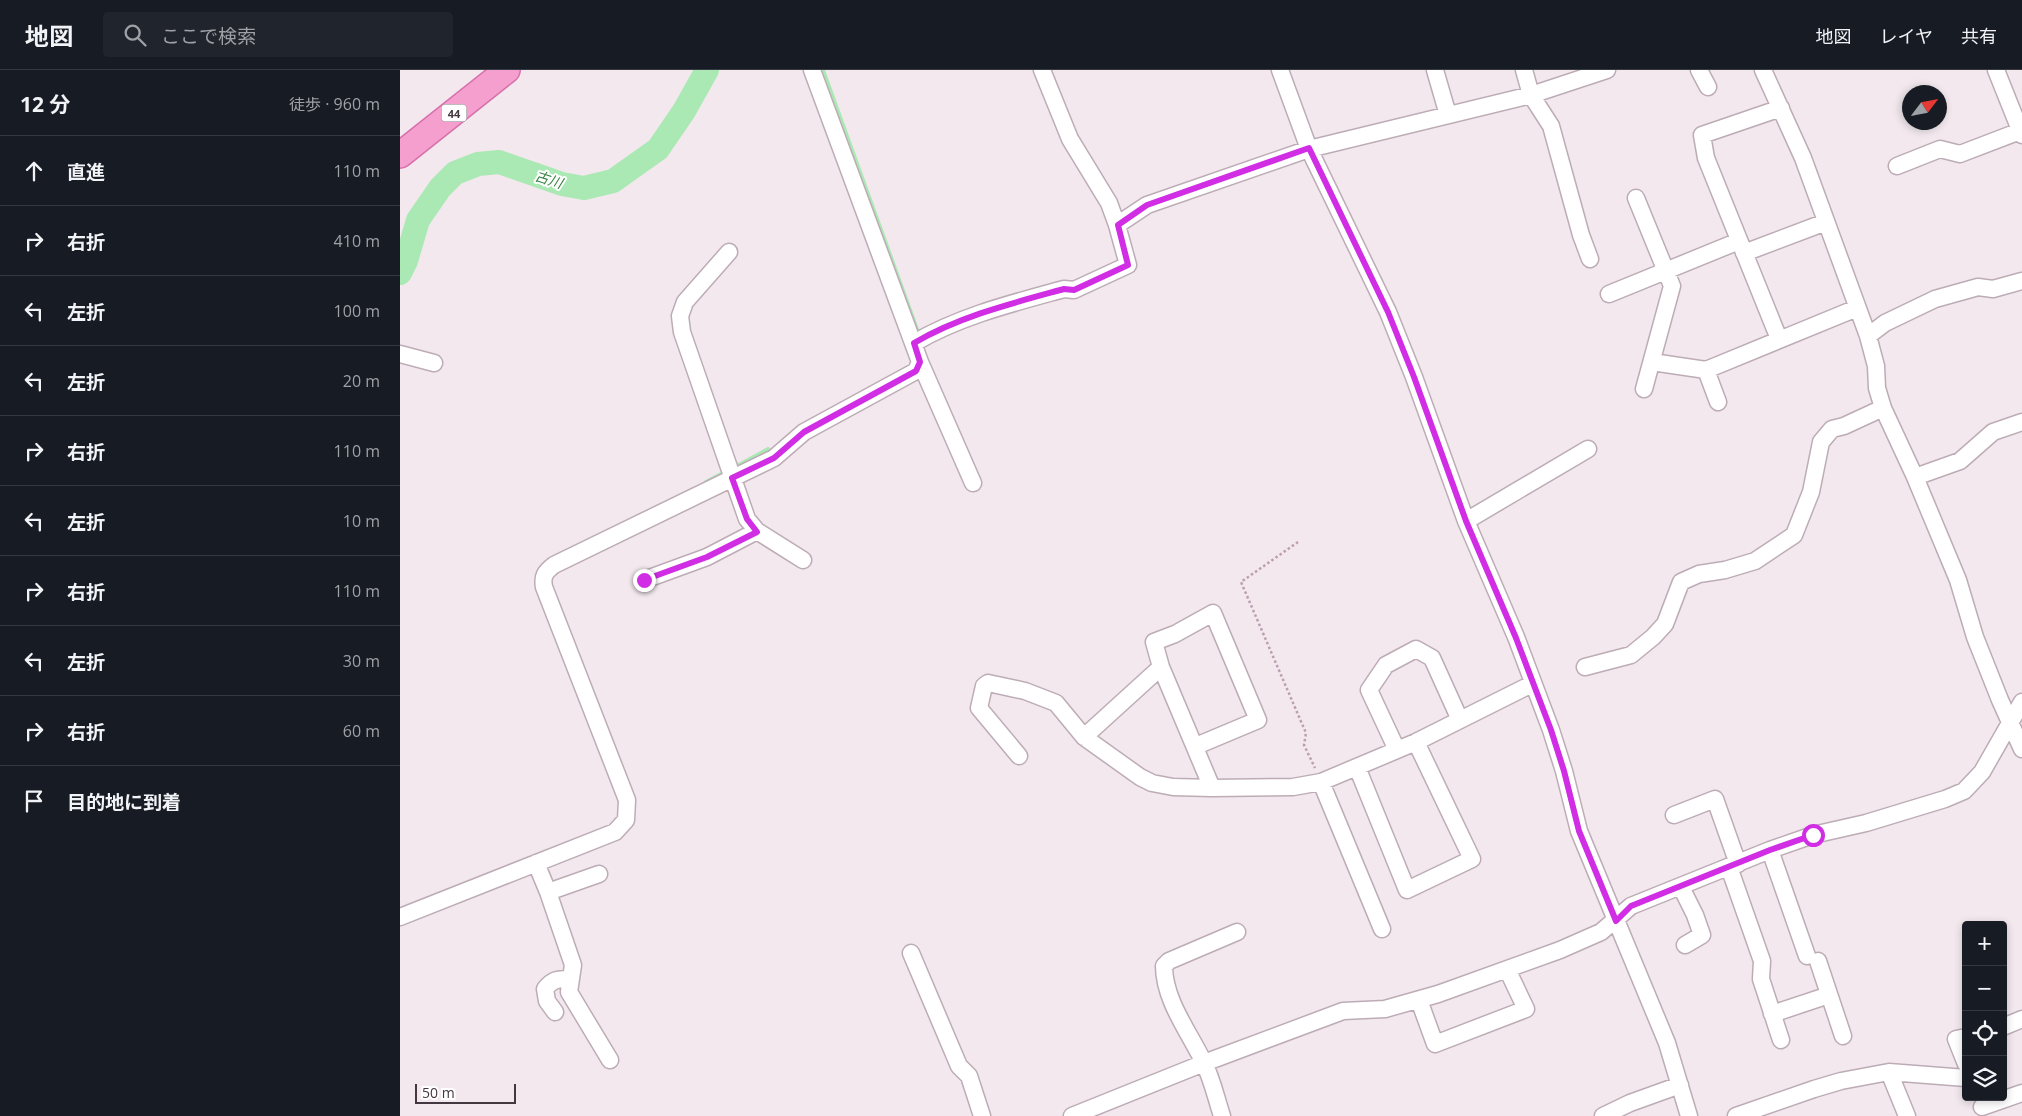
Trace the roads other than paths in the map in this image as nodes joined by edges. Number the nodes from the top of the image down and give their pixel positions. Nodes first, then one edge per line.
1 (507, 70) edge
2 (812, 70) edge
3 (1042, 70) edge
4 (1280, 70) edge
5 (1434, 70) edge
6 (1524, 70) edge
7 (1607, 70) edge
8 (1700, 70) edge
9 (1763, 70) edge
10 (1996, 70) edge
11 (1708, 87) dead end
12 (1531, 95) junction
13 (1781, 108) junction
14 (1448, 115) junction
15 (2021, 133) edge
16 (1309, 148) junction
17 (400, 155) edge
18 (1897, 166) dead end
19 (1636, 198) dead end
20 (1826, 222) junction
21 (1118, 225) junction
22 (1742, 247) junction
23 (729, 252) dead end
24 (1590, 259) dead end
25 (1667, 270) junction
26 (2022, 281) edge
27 (1608, 294) dead end
28 (1857, 308) junction
29 (1868, 336) junction
30 (1779, 339) junction
31 (914, 343) junction
32 (400, 354) edge
33 (920, 362) junction
34 (1652, 362) junction
35 (434, 363) dead end
36 (1706, 370) junction
37 (1644, 389) dead end
38 (1718, 402) dead end
39 (1883, 408) junction
40 (2022, 422) edge
41 (1588, 449) dead end
42 (1915, 477) junction
43 (732, 478) junction
44 (973, 483) dead end
45 (1466, 521) junction
46 (757, 532) junction
47 (803, 560) dead end
48 (644, 580) dead end
49 (1161, 667) junction
50 (1585, 667) dead end
51 (1532, 684) junction
52 (2022, 702) edge
53 (1460, 720) junction
54 (2010, 721) junction
55 (1084, 737) junction
56 (1416, 742) junction
57 (1196, 746) junction
58 (2022, 749) edge
59 (1397, 750) junction
60 (1020, 756) dead end
61 (1357, 767) junction
62 (1321, 782) junction
63 (1212, 788) junction
64 (1674, 815) dead end
65 (1770, 850) junction
66 (536, 863) junction
67 (1734, 866) junction
68 (599, 874) dead end
69 (1681, 887) junction
70 (548, 892) junction
71 (400, 917) edge
72 (1616, 921) junction
73 (1382, 929) dead end
74 (1237, 932) dead end
75 (1685, 946) dead end
76 (911, 953) dead end
77 (1507, 969) junction
78 (570, 980) junction
79 (1830, 995) junction
80 (1418, 1000) junction
81 (555, 1012) dead end
82 (1772, 1014) junction
83 (2022, 1019) edge
84 (2007, 1025) edge
85 (1843, 1036) dead end
86 (1962, 1038) edge
87 (1781, 1040) dead end
88 (1962, 1054) edge
89 (610, 1060) dead end
90 (1204, 1063) junction
91 (1889, 1072) junction
92 (1962, 1078) edge
93 (1680, 1085) junction
94 (2022, 1093) edge
95 (1982, 1107) edge
96 (1610, 1115) edge
97 (982, 1116) edge
98 (1072, 1116) edge
99 (1222, 1116) edge
100 (1689, 1116) edge
101 (1736, 1116) edge
102 (1907, 1116) edge

1 - 17 main road, 44
2 - 31 street
3 - 21 street
4 - 16 street
5 - 14 street
6 - 12 street
7 - 12 street
8 - 11 street
9 - 13 street
10 - 15 street
12 - 14 street
12 - 24 street
13 - 20 street
13 - 22 street
14 - 16 street
15 - 18 street
16 - 21 street
16 - 45 street
19 - 25 street
20 - 22 street
20 - 28 street
21 - 31 street
22 - 25 street
22 - 30 street
23 - 43 street
25 - 27 street
25 - 34 street
26 - 29 street
28 - 29 street
28 - 30 street
29 - 39 street
30 - 36 street
31 - 33 street
32 - 35 street
33 - 43 street
33 - 44 street
34 - 36 street
34 - 37 street
36 - 38 street
39 - 42 street
39 - 50 street
40 - 42 street
41 - 45 street
42 - 54 street
43 - 46 street
43 - 66 street
45 - 51 street
46 - 47 street
46 - 48 street
49 - 55 street
49 - 57 street
49 - 57 street
51 - 53 street
51 - 72 street
52 - 54 street
53 - 56 street
53 - 59 street
54 - 58 street
54 - 65 street
55 - 60 street
55 - 63 street
56 - 59 street
56 - 61 street
57 - 63 street
59 - 61 street
61 - 62 street
62 - 63 street
62 - 73 street
64 - 67 street
65 - 67 street
65 - 79 street
66 - 70 street
66 - 71 street
67 - 69 street
67 - 82 street
68 - 70 street
69 - 72 street
69 - 75 street
70 - 78 street
72 - 77 street
72 - 93 street
74 - 90 street
76 - 97 street
77 - 80 street
77 - 80 street
78 - 81 street
78 - 89 street
79 - 82 street
79 - 85 street
80 - 90 street
82 - 87 street
83 - 84 street
86 - 88 street
90 - 98 street
90 - 99 street
91 - 92 street
91 - 101 street
91 - 102 street
93 - 96 street
93 - 100 street
94 - 95 street

